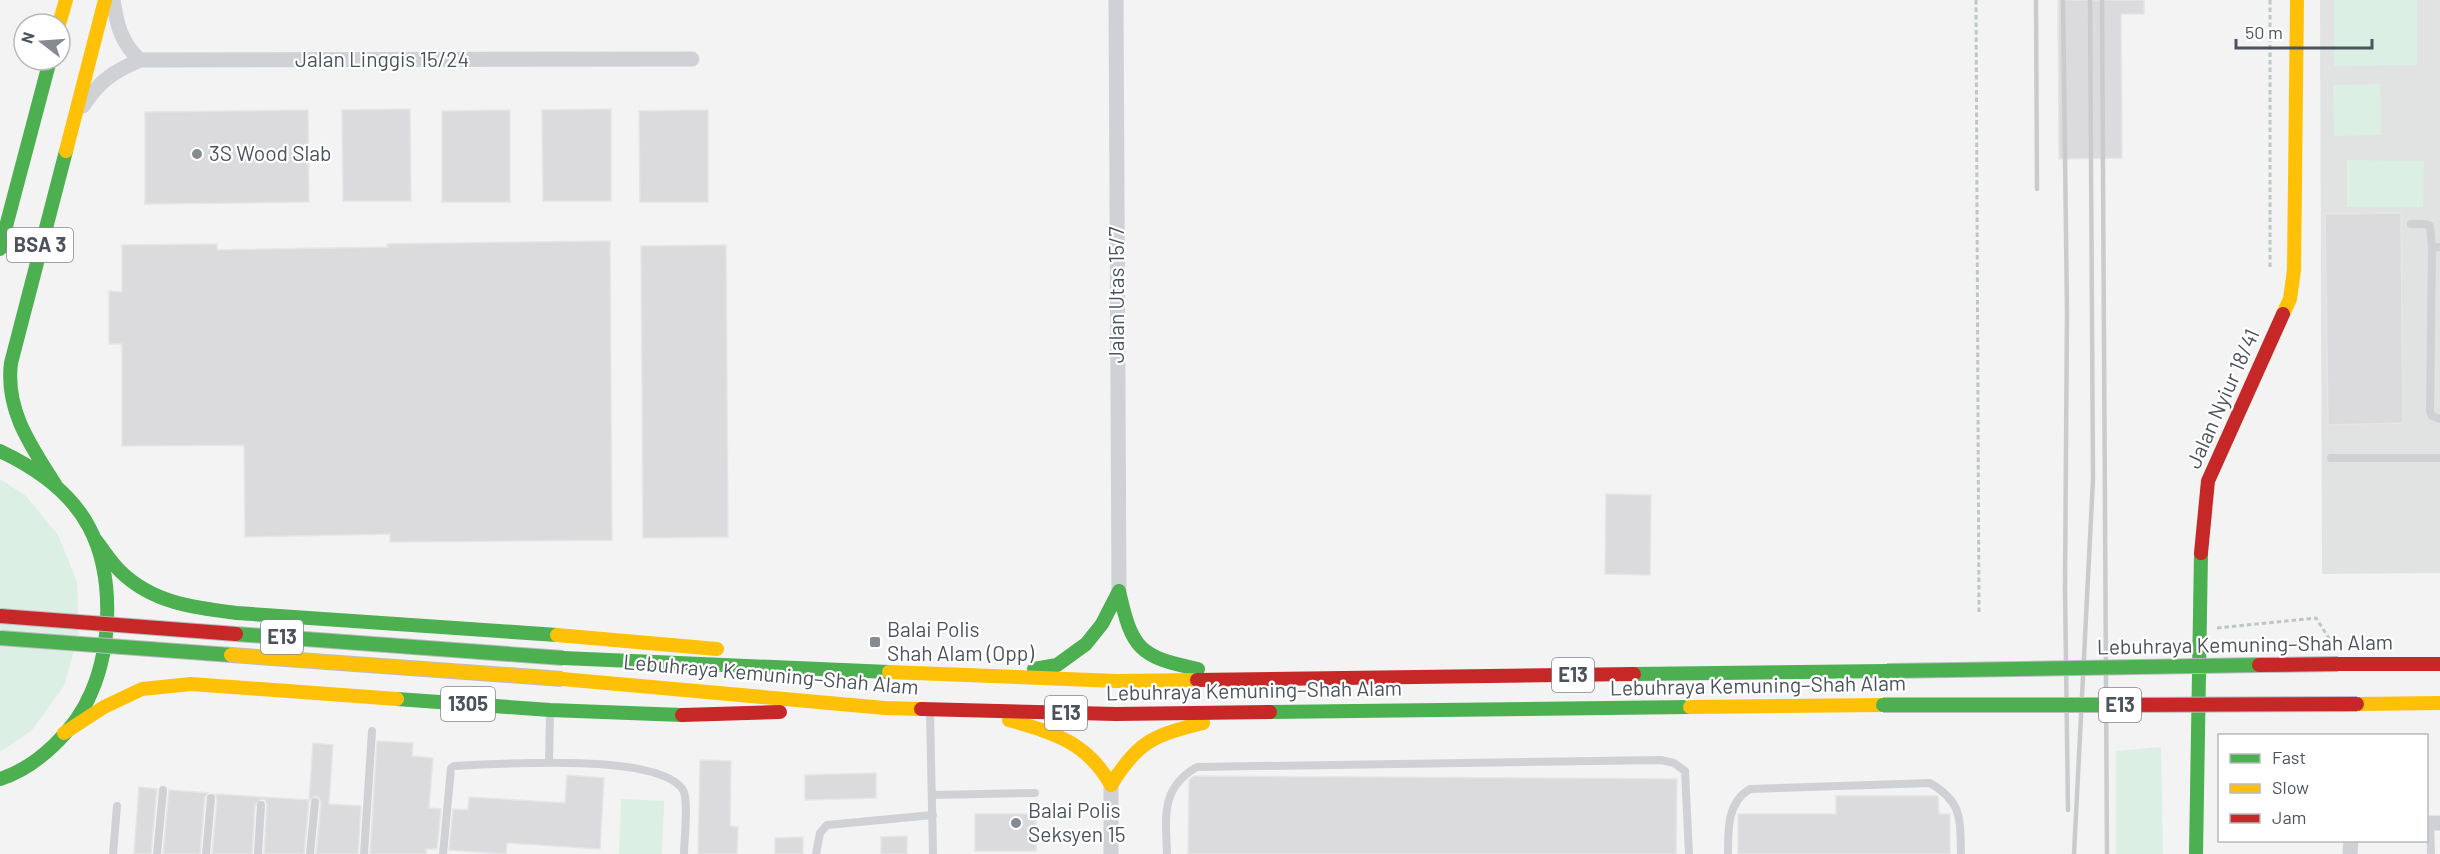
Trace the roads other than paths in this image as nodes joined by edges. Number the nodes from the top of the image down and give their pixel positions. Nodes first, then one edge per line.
1 (105, 0) edge
2 (113, 0) edge
3 (1116, 0) edge
4 (2297, 0) edge
5 (692, 59) dead end
6 (140, 60) junction
7 (47, 72) edge
8 (72, 123) junction
9 (2411, 224) dead end
10 (2436, 248) edge
11 (0, 249) edge
12 (2440, 419) edge
13 (0, 451) edge
14 (2331, 458) dead end
15 (2440, 458) edge
16 (55, 484) junction
17 (94, 538) junction
18 (1119, 591) junction
19 (0, 616) edge
20 (0, 638) edge
21 (2440, 664) edge
22 (867, 669) junction
23 (997, 674) junction
24 (1259, 680) junction
25 (2440, 703) edge
26 (885, 708) junction
27 (930, 709) junction
28 (550, 710) junction
29 (977, 710) junction
30 (1247, 712) junction
31 (372, 731) dead end
32 (64, 733) junction
33 (549, 763) junction
34 (5, 778) edge
35 (1111, 785) junction
36 (0, 790) edge
37 (163, 790) dead end
38 (1035, 793) dead end
39 (932, 795) junction
40 (211, 798) dead end
41 (315, 802) dead end
42 (261, 806) dead end
43 (117, 807) dead end
44 (933, 816) junction
45 (2432, 823) edge
46 (113, 854) edge
47 (157, 854) edge
48 (206, 854) edge
49 (258, 854) edge
50 (310, 854) edge
51 (364, 854) edge
52 (443, 854) edge
53 (684, 854) edge
54 (816, 854) edge
55 (933, 854) edge
56 (1111, 854) edge
57 (1167, 854) edge
58 (1689, 854) edge
59 (1728, 854) edge
60 (1960, 854) edge
61 (2196, 854) edge
62 (2431, 854) edge

1 - 8 main road, BSA 3
2 - 6 street
3 - 18 street, Jalan Utas 15/7
4 - 61 main road, Jalan Nyiur 18/41
5 - 6 street, Jalan Linggis 15/24
6 - 8 street
7 - 11 main road, BSA 3
8 - 16 main road, BSA 3
9 - 10 lane
10 - 12 lane
13 - 16 main road
14 - 15 lane
16 - 17 main road
17 - 22 main road
17 - 32 main road
18 - 23 main road
18 - 24 main road
19 - 22 main road, Lebuhraya Kemuning–Shah Alam / E13, bridge
20 - 26 main road, Lebuhraya Kemuning–Shah Alam / E13, bridge
21 - 24 main road, Lebuhraya Kemuning–Shah Alam / E13, bridge
22 - 23 main road, Lebuhraya Kemuning–Shah Alam / E13
23 - 24 main road, Lebuhraya Kemuning–Shah Alam / E13
25 - 30 main road, Lebuhraya Kemuning–Shah Alam / E13, bridge
26 - 27 main road, Lebuhraya Kemuning–Shah Alam / E13
26 - 28 main road, 1305
27 - 29 main road, Lebuhraya Kemuning–Shah Alam / E13
27 - 39 lane
28 - 32 main road, 1305
28 - 33 lane
29 - 30 main road, Lebuhraya Kemuning–Shah Alam / E13
29 - 35 main road
30 - 35 main road
31 - 51 lane
32 - 34 main road
33 - 52 lane
33 - 53 lane
34 - 36 main road
35 - 56 street
37 - 47 lane
38 - 39 lane
39 - 44 lane
40 - 48 lane
41 - 50 lane
42 - 49 lane
43 - 46 lane
44 - 54 lane
44 - 55 lane
45 - 62 lane
57 - 58 lane
59 - 60 lane

